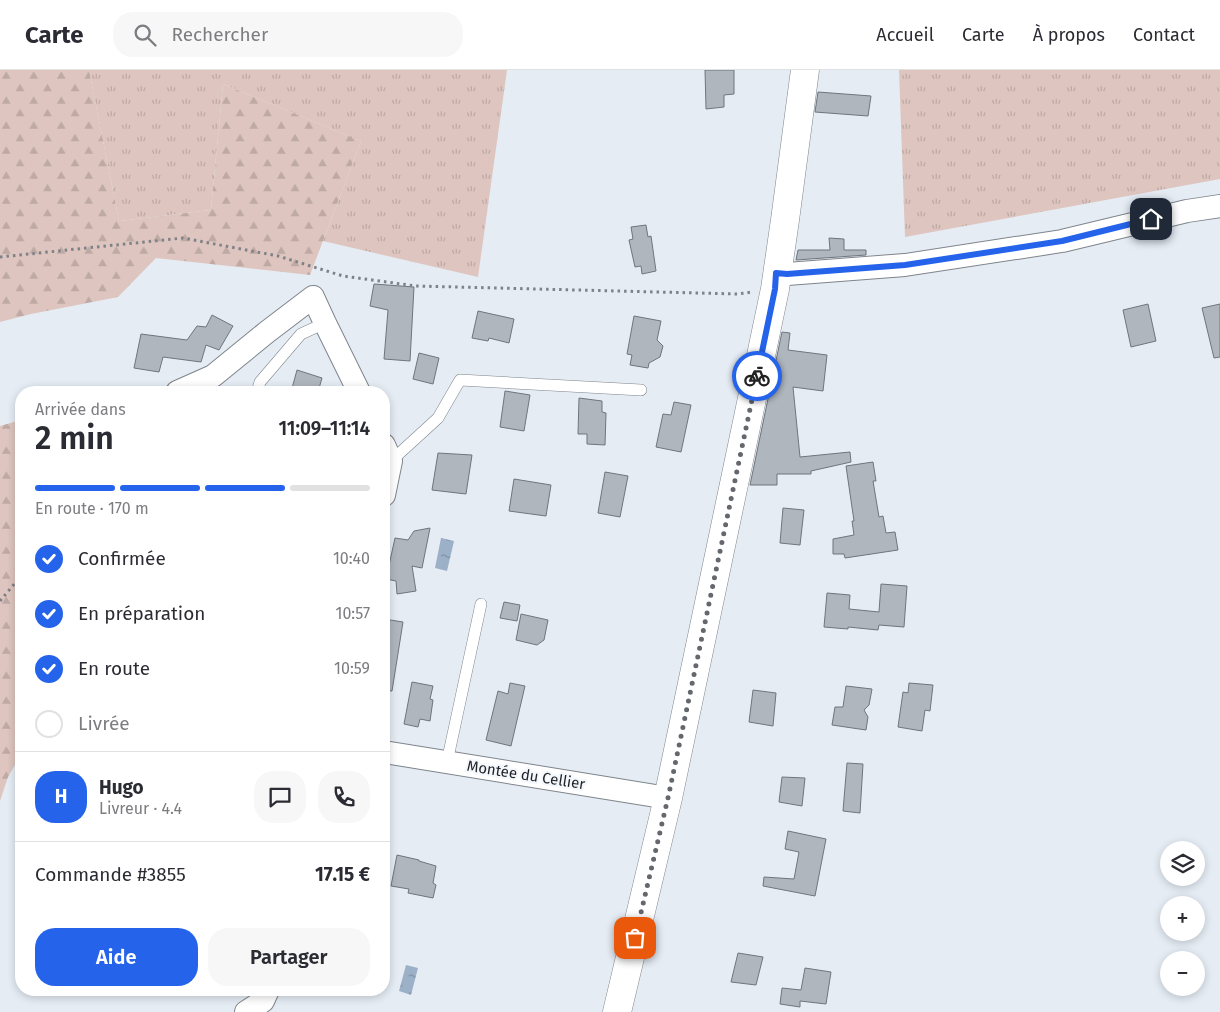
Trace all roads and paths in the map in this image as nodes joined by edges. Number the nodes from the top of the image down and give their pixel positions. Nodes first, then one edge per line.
1 (805, 70) edge
2 (1220, 206) edge
3 (0, 257) edge
4 (776, 281) junction
5 (325, 323) junction
6 (190, 386) edge
7 (259, 386) edge
8 (356, 386) edge
9 (641, 390) dead end
10 (390, 451) edge
11 (15, 583) edge
12 (0, 601) edge
13 (480, 604) dead end
14 (390, 753) edge
15 (447, 762) junction
16 (668, 798) junction
17 (265, 996) edge
18 (246, 1012) edge
19 (617, 1012) edge

1 - 4 main road
2 - 4 street
3 - 4 path
4 - 16 main road
5 - 6 street
5 - 7 lane
5 - 8 street
9 - 10 lane
11 - 12 path
13 - 15 lane
14 - 15 street, Montée du Cellier
15 - 16 street, Montée du Cellier
16 - 19 main road
17 - 18 street

